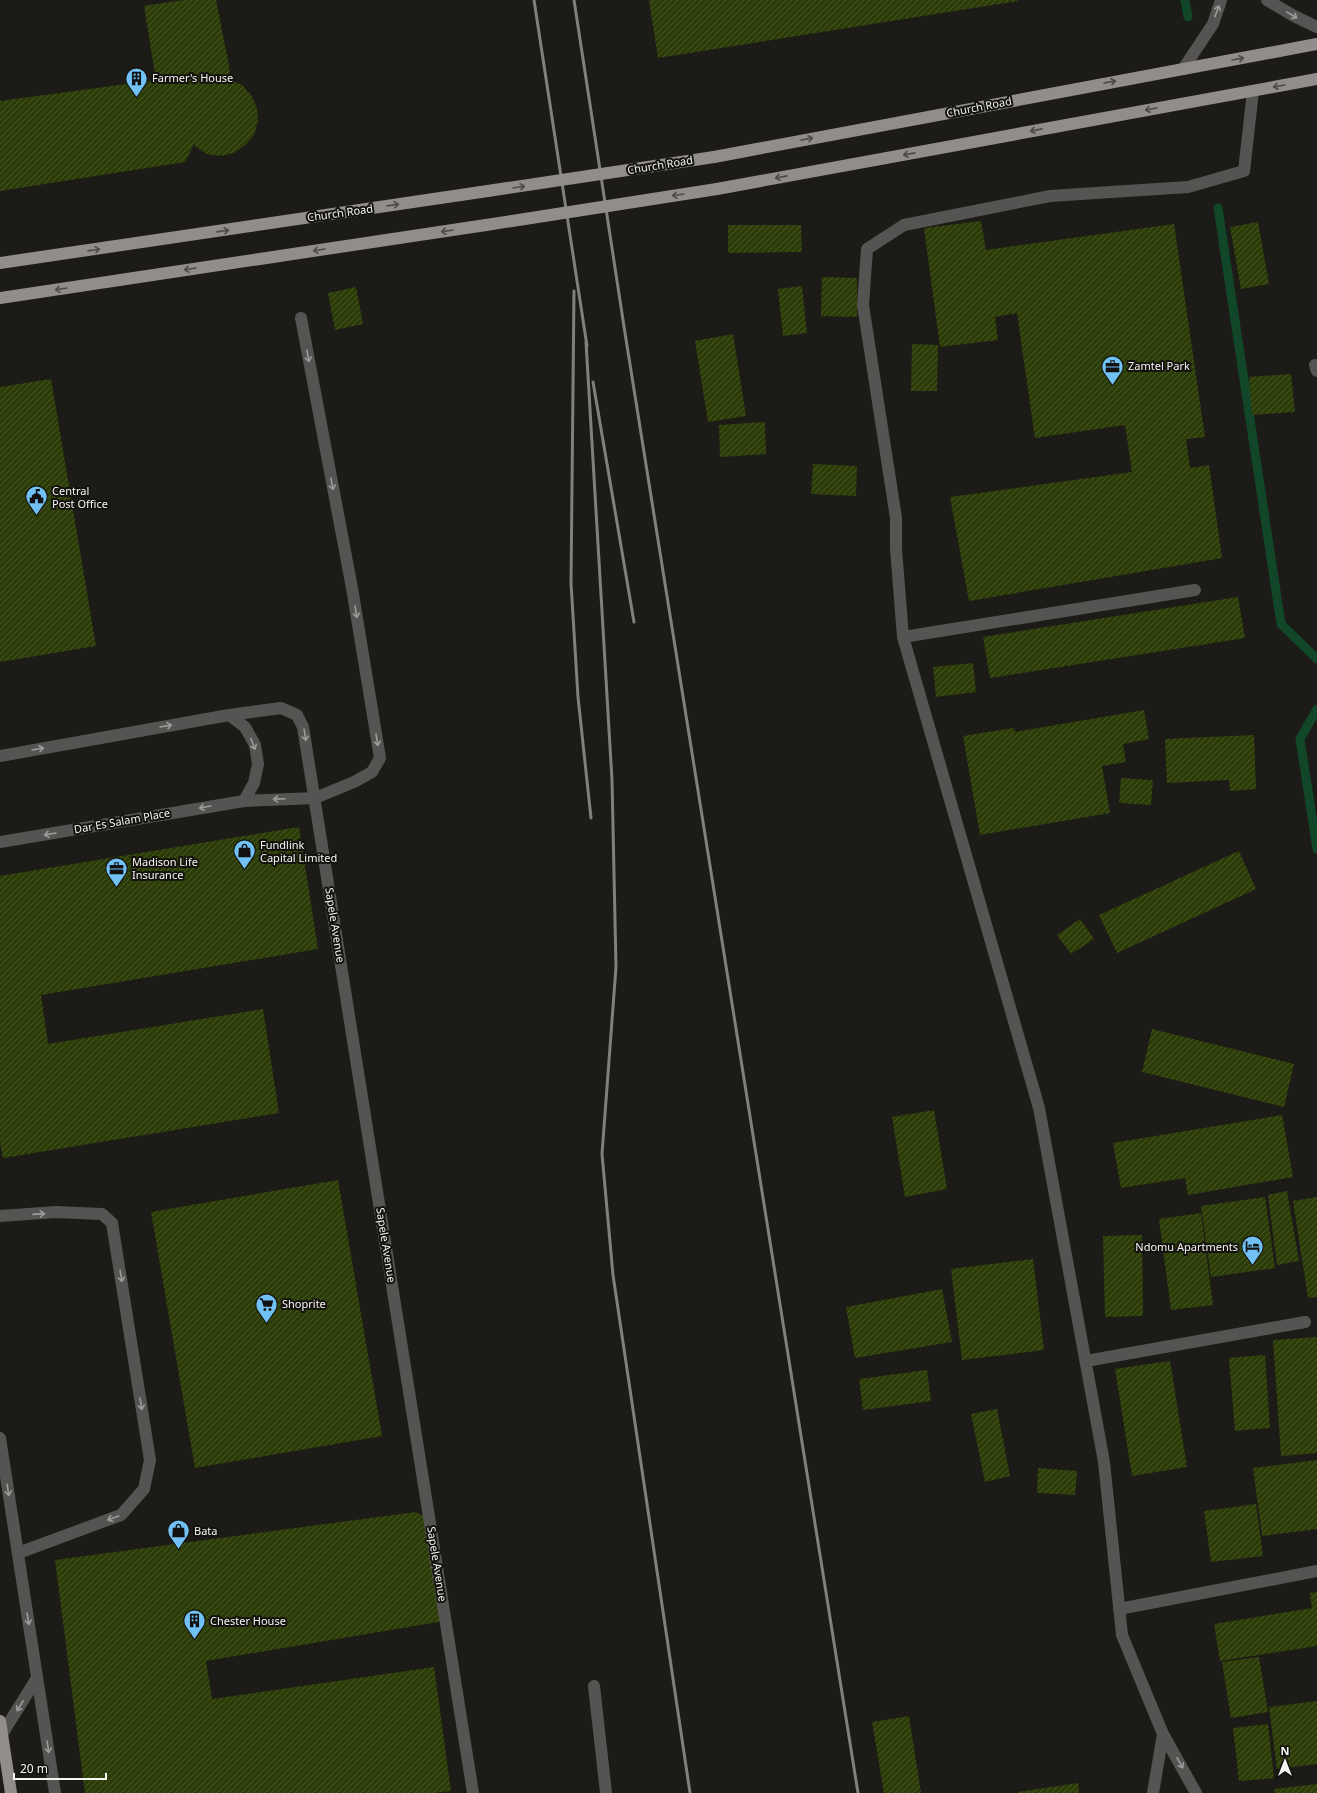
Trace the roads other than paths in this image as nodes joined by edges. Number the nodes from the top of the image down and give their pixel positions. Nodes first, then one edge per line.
1 (1221, 0) edge
2 (1267, 0) edge
3 (1317, 27) edge
4 (1317, 44) edge
5 (1183, 69) junction
6 (1317, 79) edge
7 (1253, 91) junction
8 (0, 263) edge
9 (0, 298) edge
10 (301, 318) dead end
11 (1195, 590) dead end
12 (903, 637) junction
13 (230, 715) junction
14 (0, 756) edge
15 (315, 798) junction
16 (244, 801) junction
17 (0, 842) edge
18 (0, 1216) edge
19 (1305, 1322) dead end
20 (1086, 1361) junction
21 (0, 1438) edge
22 (18, 1553) junction
23 (1317, 1571) edge
24 (1119, 1609) junction
25 (37, 1678) junction
26 (594, 1686) dead end
27 (0, 1721) edge
28 (2, 1734) junction
29 (1164, 1734) junction
30 (12, 1793) edge
31 (55, 1793) edge
32 (473, 1793) edge
33 (606, 1793) edge
34 (1152, 1793) edge
35 (1196, 1793) edge

5 -> 1 street
2 -> 3 street
5 -> 4 main road, Church Road
8 -> 5 main road, Church Road, bridge
6 -> 7 main road
7 -> 9 main road, bridge
7 - 12 street
10 -> 15 street, Dar Es Salam Place
11 - 12 street
12 - 20 street
14 -> 13 street
13 -> 15 street, Sapele Avenue
13 -> 16 street
15 -> 16 street, Dar Es Salam Place
15 - 32 street, Sapele Avenue
16 -> 17 street, Dar Es Salam Place
18 -> 22 street
19 - 20 street
20 - 24 street
21 -> 22 street
22 -> 25 street
23 - 24 street
24 - 29 street
25 -> 28 street
25 -> 31 street
26 - 33 street
27 - 28 main road
28 - 30 main road
29 - 34 street
29 -> 35 street

